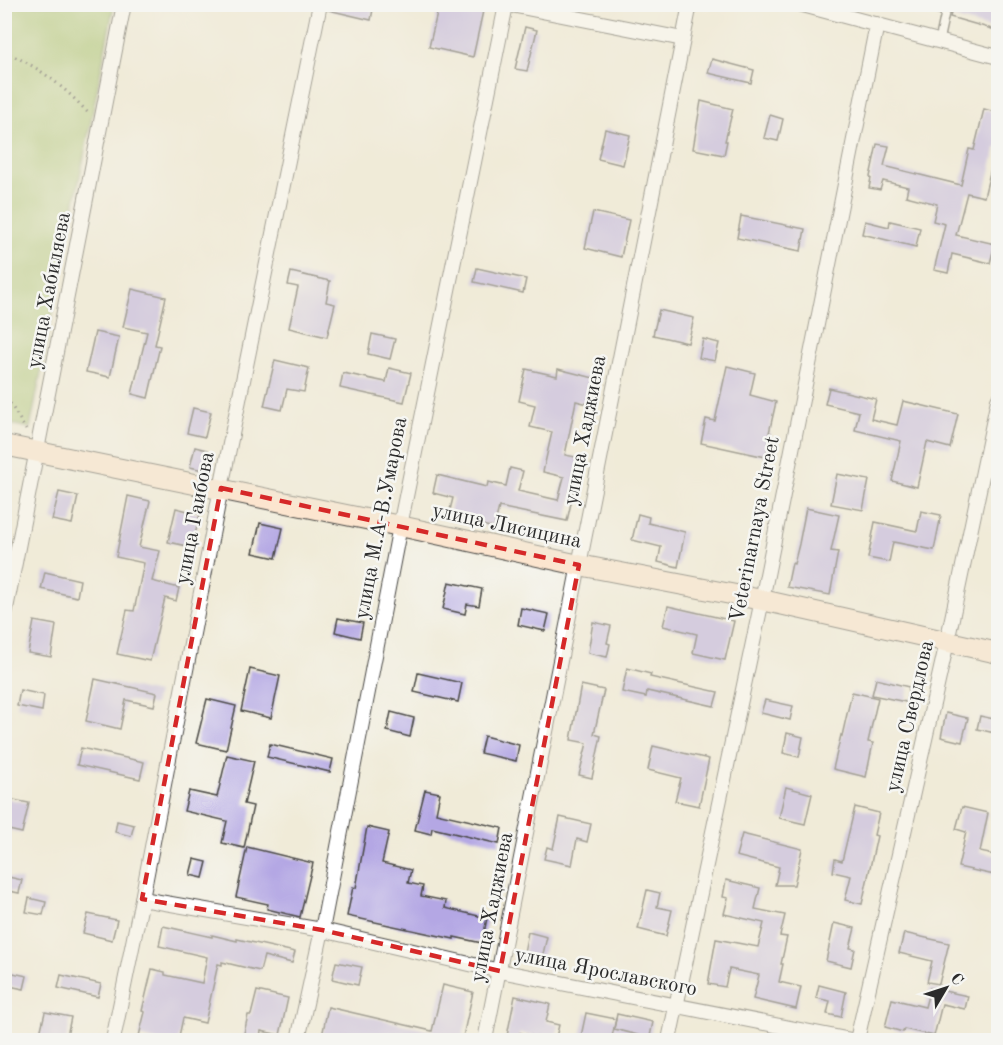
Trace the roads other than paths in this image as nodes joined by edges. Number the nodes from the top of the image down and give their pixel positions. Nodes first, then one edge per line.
1 (123, 4) edge
2 (320, 4) edge
3 (506, 4) edge
4 (690, 4) edge
5 (799, 4) edge
6 (948, 4) edge
7 (877, 24) junction
8 (683, 39) junction
9 (939, 41) junction
10 (999, 57) edge
11 (999, 400) edge
12 (4, 445) edge
13 (38, 452) junction
14 (221, 488) junction
15 (400, 526) junction
16 (579, 565) junction
17 (762, 600) junction
18 (4, 620) edge
19 (947, 642) junction
20 (999, 653) edge
21 (142, 899) junction
22 (322, 930) junction
23 (500, 972) junction
24 (676, 1006) junction
25 (113, 1041) edge
26 (298, 1041) edge
27 (485, 1041) edge
28 (669, 1041) edge
29 (851, 1041) edge
30 (857, 1041) edge

1 - 13 street, улица Хабиляева
2 - 14 street, улица Гаибова
3 - 8 street
3 - 15 street, улица М.А-В.Умарова
4 - 8 street, улица Хаджиева
5 - 7 street
6 - 9 lane
7 - 9 street
7 - 17 street, Veterinarnaya Street
8 - 16 street, улица Хаджиева
9 - 10 street
11 - 19 street, улица Свердлова
12 - 13 street, улица Лисицина
13 - 14 street, улица Лисицина
13 - 18 street, улица Хабиляева
14 - 15 street, улица Лисицина
14 - 21 street, улица Гаибова
15 - 16 street, улица Лисицина
15 - 22 street, улица М.А-В.Умарова
16 - 17 street, улица Лисицина
16 - 23 street, улица Хаджиева
17 - 19 street, улица Лисицина
17 - 24 street, Veterinarnaya Street
19 - 20 street, улица Лисицина
19 - 30 street, улица Свердлова
21 - 22 street, улица Ярославского
21 - 25 street, улица Гаибова
22 - 23 street, улица Ярославского
22 - 26 street, улица М.А-В.Умарова
23 - 24 street, улица Ярославского
23 - 27 street, улица Хаджиева
24 - 28 street, Veterinarnaya Street
24 - 29 street, улица Ярославского

